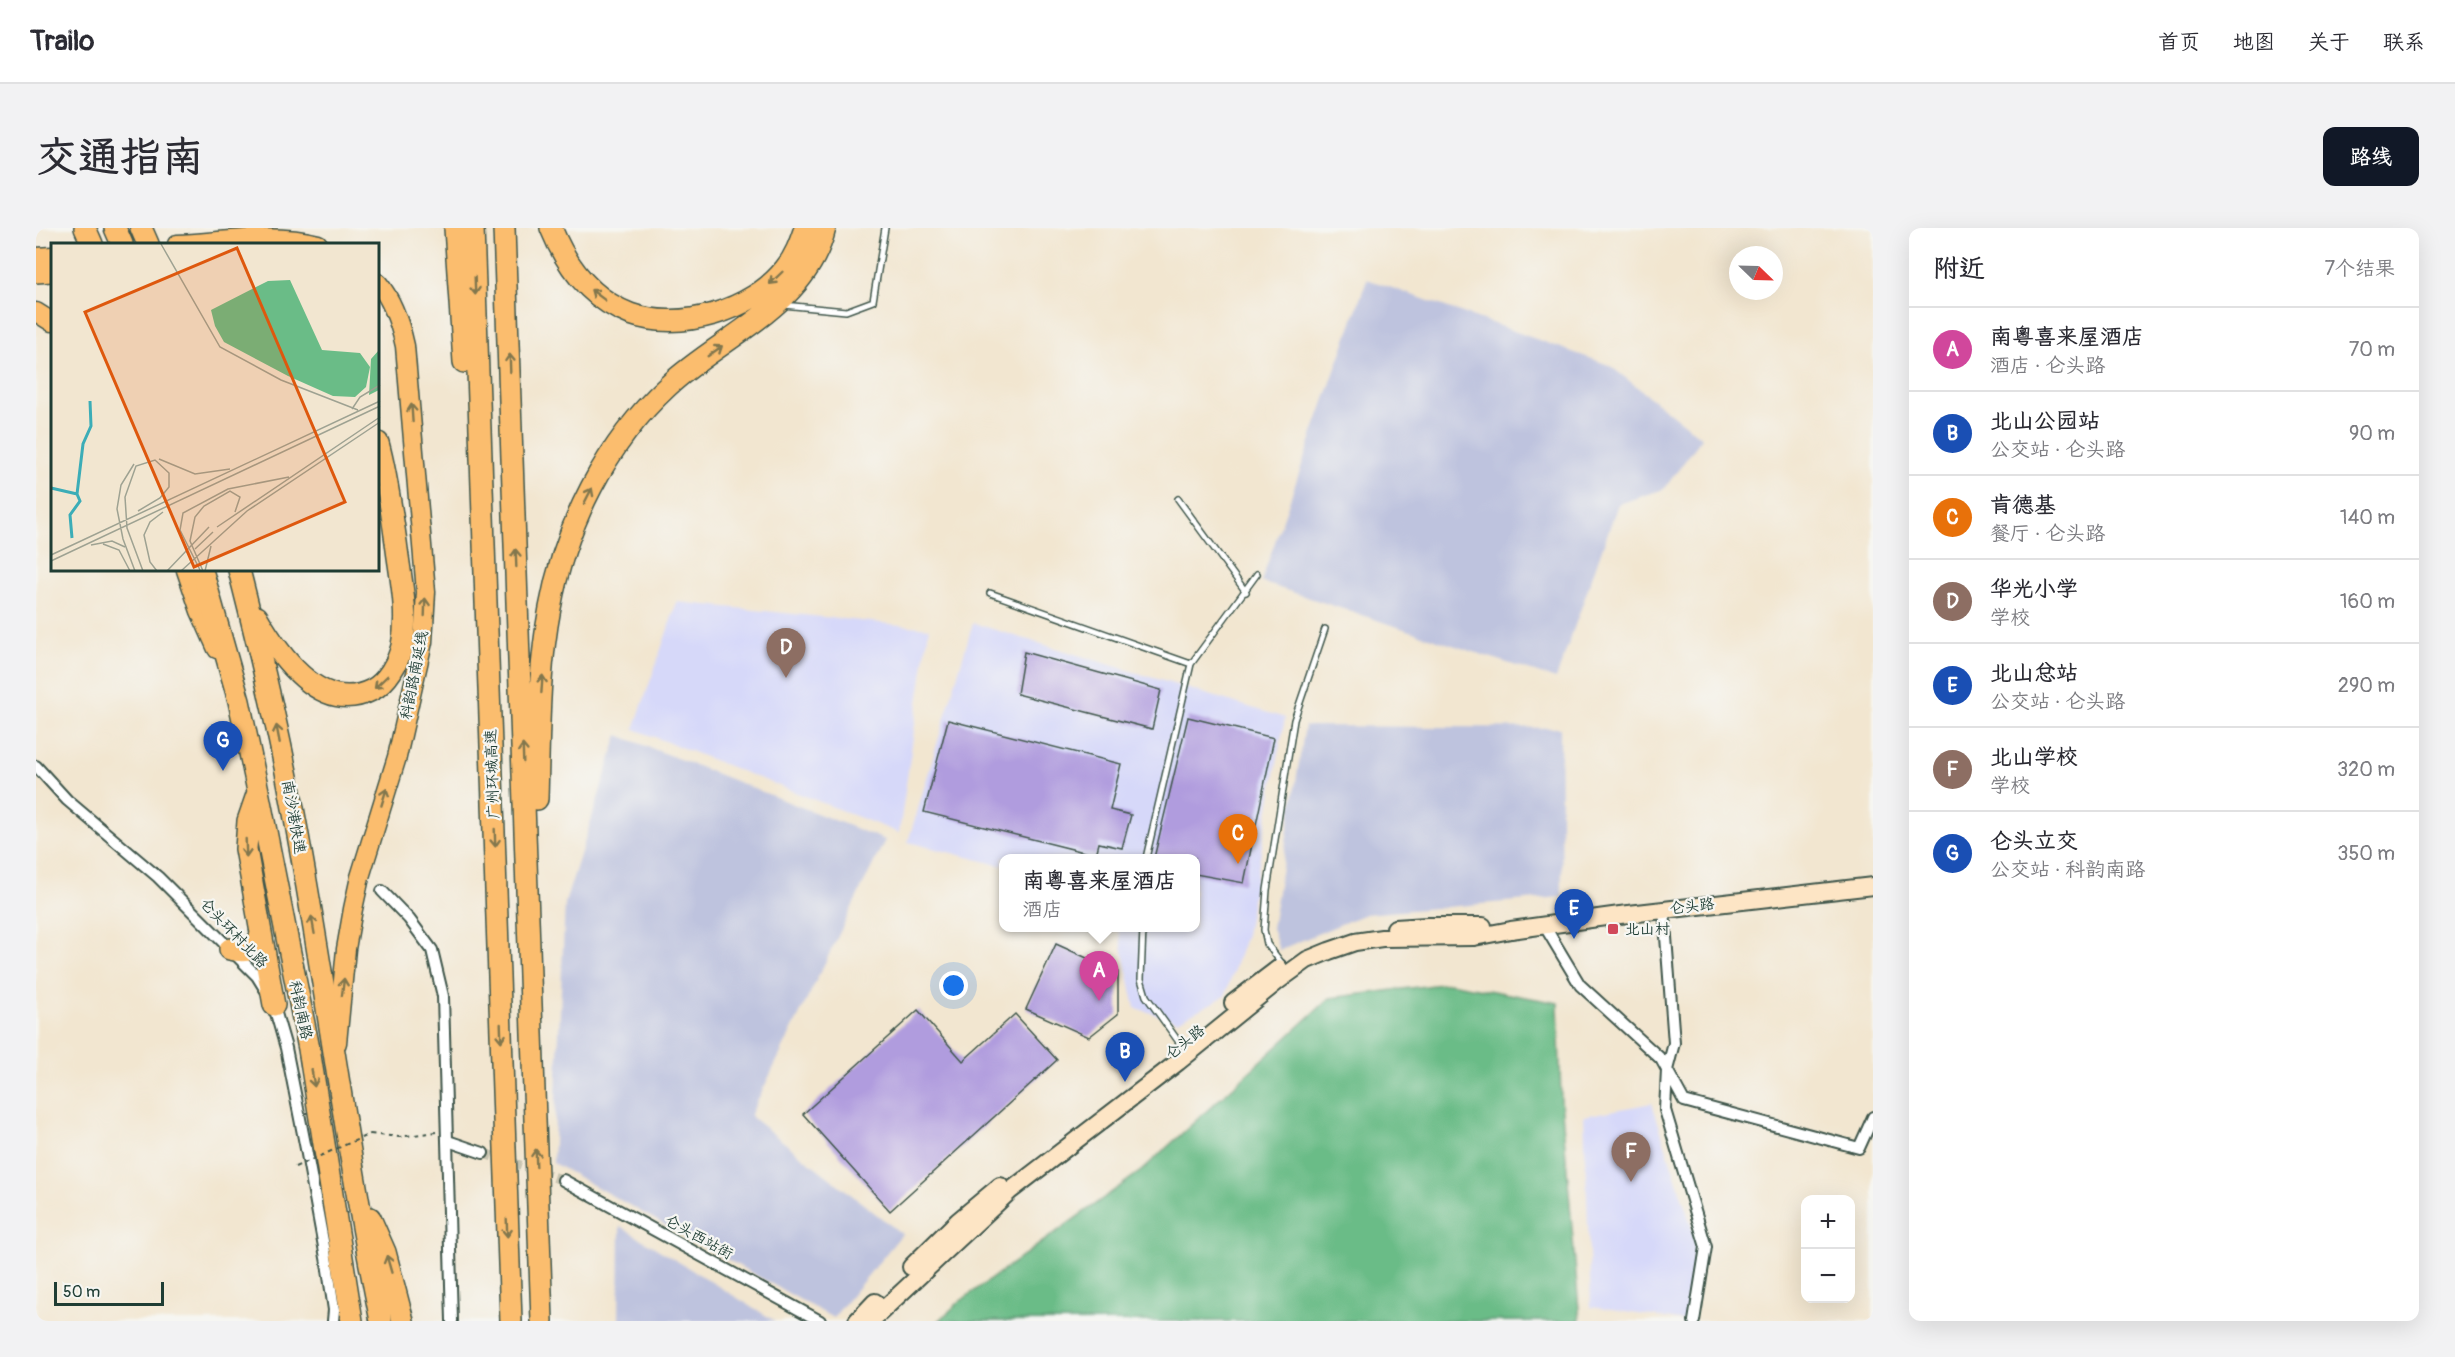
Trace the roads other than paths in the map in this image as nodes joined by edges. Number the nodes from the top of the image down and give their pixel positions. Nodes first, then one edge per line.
1 (85, 228) edge
2 (115, 228) edge
3 (141, 228) edge
4 (454, 228) edge
5 (473, 228) edge
6 (504, 228) edge
7 (551, 228) edge
8 (805, 228) edge
9 (825, 228) edge
10 (885, 228) edge
11 (92, 243) edge
12 (122, 243) edge
13 (148, 243) edge
14 (200, 243) edge
15 (312, 243) edge
16 (51, 256) edge
17 (36, 257) edge
18 (51, 271) edge
19 (36, 272) edge
20 (380, 286) edge
21 (775, 304) junction
22 (36, 312) edge
23 (51, 321) edge
24 (380, 453) edge
25 (1178, 499) dead end
26 (187, 572) edge
27 (203, 572) edge
28 (240, 572) edge
29 (1257, 574) dead end
30 (1246, 592) junction
31 (990, 593) dead end
32 (246, 598) junction
33 (1325, 629) dead end
34 (1191, 664) junction
35 (239, 701) junction
36 (36, 766) edge
37 (492, 772) junction
38 (258, 791) junction
39 (1147, 854) edge
40 (1873, 886) edge
41 (382, 891) dead end
42 (1664, 910) junction
43 (1544, 925) junction
44 (1511, 930) junction
45 (1143, 932) edge
46 (261, 934) junction
47 (230, 949) junction
48 (530, 952) junction
49 (1283, 965) junction
50 (274, 1005) junction
51 (1181, 1045) junction
52 (335, 1066) junction
53 (1667, 1070) junction
54 (1873, 1117) edge
55 (448, 1135) junction
56 (483, 1153) tunnel mouth
57 (563, 1180) tunnel mouth
58 (357, 1190) junction
59 (351, 1312) edge
60 (333, 1321) edge
61 (381, 1321) edge
62 (403, 1321) edge
63 (452, 1321) edge
64 (511, 1321) edge
65 (542, 1321) edge
66 (820, 1321) edge
67 (857, 1321) edge
68 (871, 1321) edge
69 (1694, 1321) edge

1 - 11 highway
2 - 12 highway
3 - 13 highway
4 - 37 highway
5 -> 37 highway, 广州环城高速
48 -> 6 highway, 广州环城高速
8 -> 7 highway
9 - 21 highway
10 - 21 lane
14 - 15 main road
16 - 17 main road
18 - 19 highway
52 -> 20 main road, 科韵路南延线
48 -> 21 highway
22 - 23 main road
24 -> 32 highway
25 - 30 lane
26 - 35 main road
27 - 35 highway
28 - 32 highway, 南沙港快速
29 - 30 lane
30 - 34 lane
31 - 34 lane
52 -> 32 highway, 南沙港快速
33 - 49 lane
34 - 39 lane
35 - 38 highway, 科韵南路
36 - 47 street, 仑头环村北路
37 -> 64 highway, 广州环城高速
38 -> 46 highway
38 -> 59 highway, 科韵南路
40 - 42 street, 仑头路
41 - 55 street
42 - 43 street, 仑头路
42 - 53 street
43 - 44 street, 仑头路
43 - 53 street
44 - 49 street, 仑头路
44 - 68 street, 仑头路
45 - 51 lane
46 - 47 highway
46 - 50 highway
47 - 50 street, 仑头环村北路
65 -> 48 highway, 广州环城高速
49 - 51 street, 仑头路
50 - 60 street, 仑头环村北路
51 - 67 street, 仑头路
52 - 58 highway
53 - 54 street
53 - 69 street
55 - 56 street
55 - 63 street
57 - 66 street, 仑头西站街
58 - 61 highway
62 -> 58 highway

